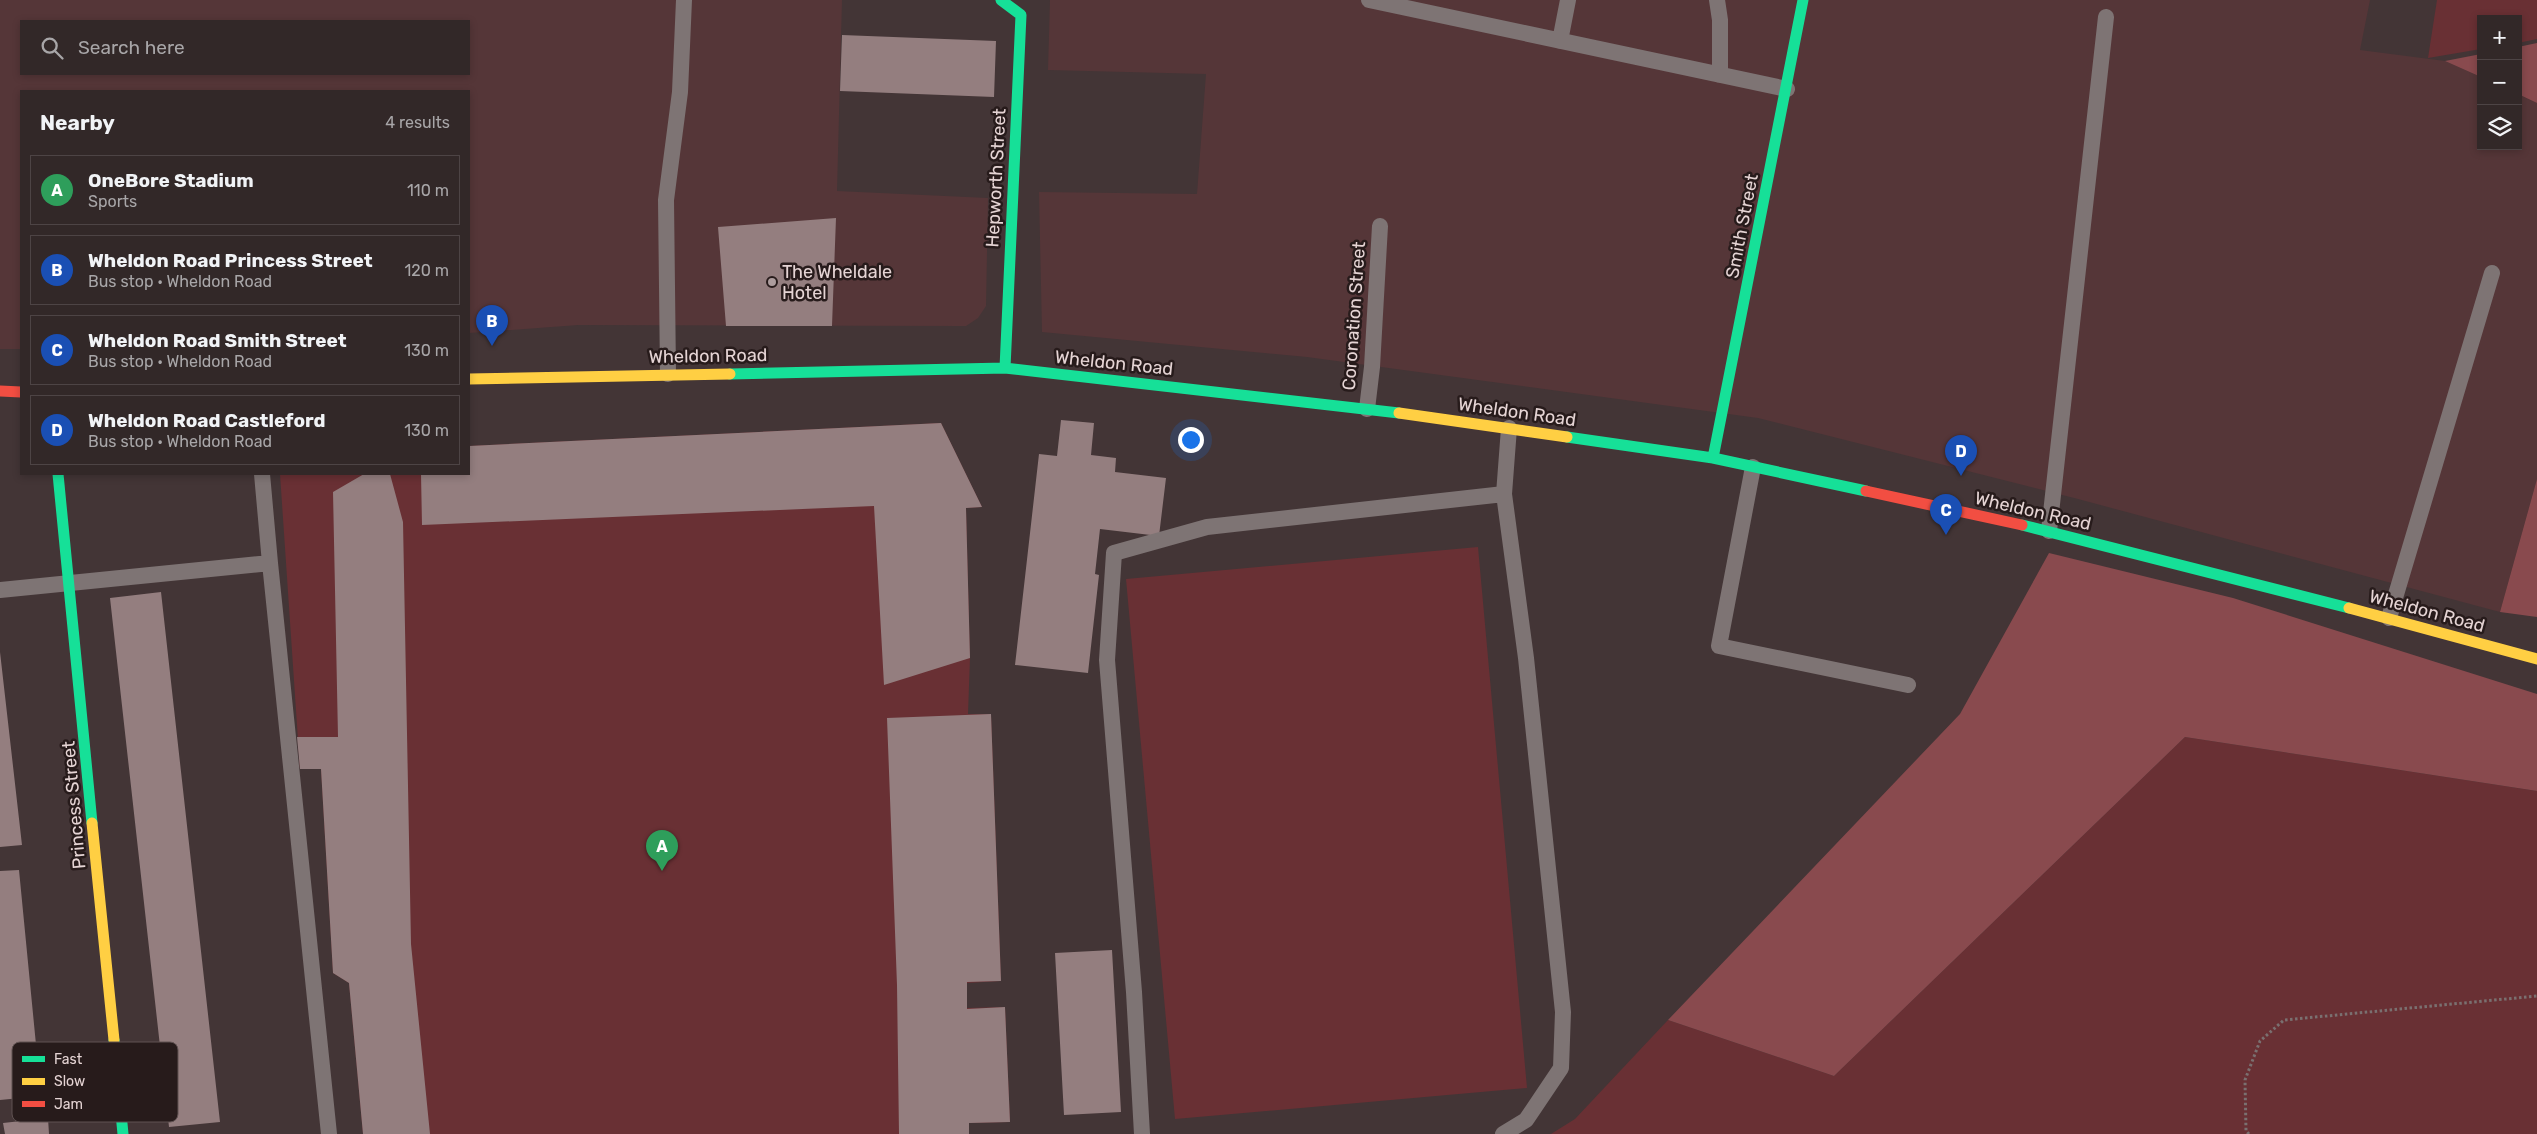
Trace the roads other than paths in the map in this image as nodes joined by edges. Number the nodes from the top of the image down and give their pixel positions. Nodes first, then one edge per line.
1 (684, 0) edge
2 (1001, 0) edge
3 (1369, 0) edge
4 (1568, 0) edge
5 (1717, 0) edge
6 (1803, 0) edge
7 (2106, 17) dead end
8 (1560, 41) junction
9 (1720, 75) junction
10 (1787, 89) junction
11 (1380, 226) dead end
12 (2492, 273) dead end
13 (1006, 368) junction
14 (668, 374) junction
15 (470, 379) edge
16 (0, 391) edge
17 (20, 392) edge
18 (1367, 410) junction
19 (1509, 428) junction
20 (1713, 458) junction
21 (1753, 467) junction
22 (58, 475) edge
23 (262, 475) edge
24 (1504, 494) junction
25 (2049, 531) junction
26 (270, 563) junction
27 (70, 582) junction
28 (0, 590) edge
29 (2389, 618) junction
30 (2537, 659) edge
31 (1908, 685) dead end
32 (114, 1042) edge
33 (329, 1134) edge
34 (1142, 1134) edge
35 (1503, 1134) edge

1 - 14 lane
2 - 13 street, Hepworth Street
3 - 8 lane
4 - 8 lane
5 - 9 lane
6 - 10 street, Smith Street
7 - 25 lane
8 - 9 lane
9 - 10 lane
10 - 20 street, Smith Street
11 - 18 lane, Coronation Street
12 - 29 lane
13 - 14 street, Wheldon Road
13 - 18 street, Wheldon Road
14 - 15 street, Wheldon Road
16 - 17 street
18 - 19 street, Wheldon Road
19 - 20 street, Wheldon Road
19 - 24 lane
20 - 21 street, Wheldon Road
21 - 25 street, Wheldon Road
21 - 31 lane
22 - 27 street, Princess Street
23 - 26 lane
24 - 34 lane
24 - 35 lane
25 - 29 street, Wheldon Road
26 - 27 lane
26 - 33 lane
27 - 28 lane
27 - 32 street, Princess Street
29 - 30 street, Wheldon Road

